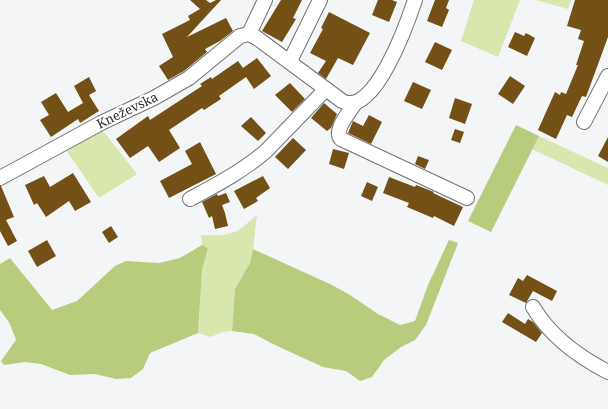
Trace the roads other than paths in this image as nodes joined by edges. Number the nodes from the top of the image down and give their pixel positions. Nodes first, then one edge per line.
1 (265, 0) edge
2 (320, 0) edge
3 (415, 0) edge
4 (249, 34) junction
5 (290, 61) junction
6 (608, 76) edge
7 (326, 89) junction
8 (355, 103) junction
9 (584, 122) dead end
10 (0, 178) edge
11 (467, 198) dead end
12 (190, 200) dead end
13 (533, 307) dead end
14 (608, 372) edge

1 - 4 street
2 - 5 street
3 - 8 street
4 - 5 street
4 - 10 street, Kneževska
5 - 7 street
6 - 9 street
7 - 8 street
7 - 12 street
8 - 11 street
13 - 14 street

